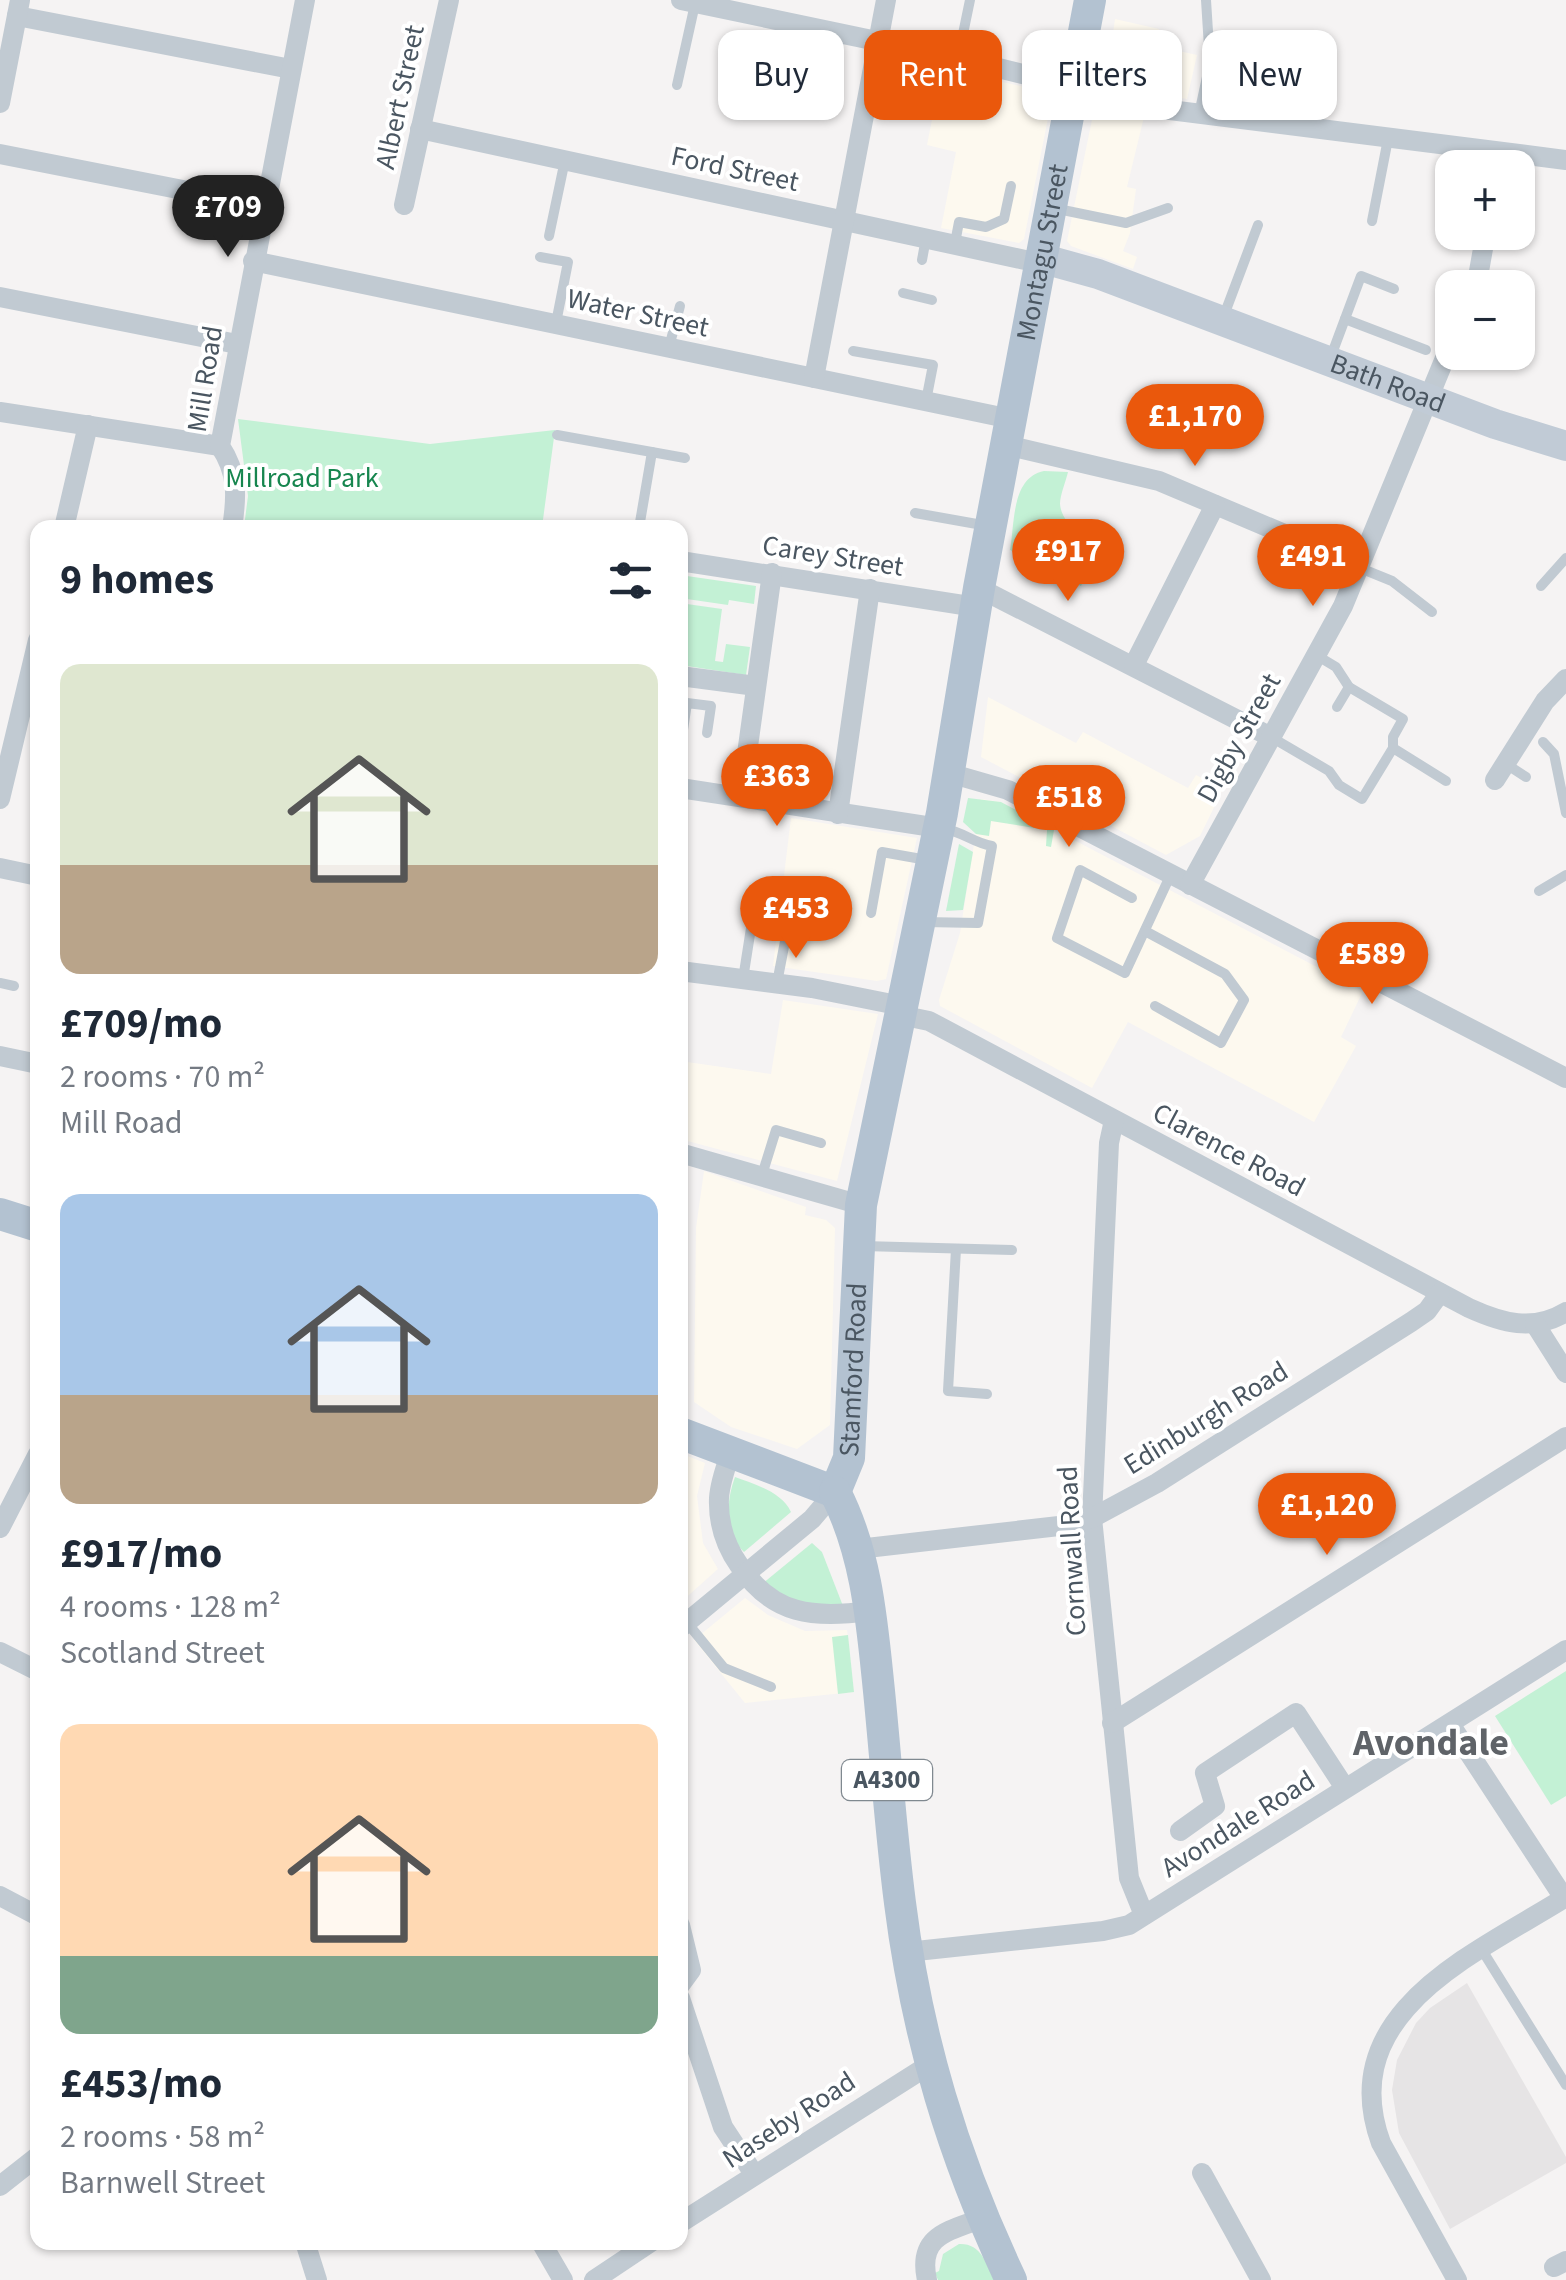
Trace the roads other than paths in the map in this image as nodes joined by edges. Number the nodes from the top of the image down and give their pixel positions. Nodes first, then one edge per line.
1 (304, 0) edge
2 (449, 0) edge
3 (886, 0) edge
4 (970, 0) edge
5 (1090, 0) edge
6 (1206, 0) edge
7 (688, 1) edge
8 (747, 7) edge
9 (18, 8) edge
10 (800, 24) junction
11 (799, 30) edge
12 (881, 30) edge
13 (964, 30) edge
14 (1084, 30) edge
15 (1208, 30) edge
16 (864, 38) edge
17 (291, 69) junction
18 (677, 85) dead end
19 (0, 103) edge
20 (864, 118) edge
21 (1066, 120) edge
22 (1246, 120) edge
23 (420, 129) junction
24 (1388, 139) junction
25 (1445, 150) edge
26 (0, 154) edge
27 (565, 160) junction
28 (1535, 160) edge
29 (1566, 160) edge
30 (1012, 186) dead end
31 (404, 205) dead end
32 (264, 206) junction
33 (1049, 207) junction
34 (1168, 208) dead end
35 (844, 220) junction
36 (1372, 221) dead end
37 (1258, 225) dead end
38 (548, 236) dead end
39 (927, 238) junction
40 (955, 243) junction
41 (540, 256) dead end
42 (253, 260) junction
43 (922, 260) dead end
44 (1039, 260) junction
45 (917, 283) dead end
46 (1394, 289) dead end
47 (0, 297) edge
48 (932, 300) dead end
49 (680, 306) dead end
50 (1345, 318) junction
51 (1222, 320) junction
52 (556, 324) junction
53 (238, 344) junction
54 (670, 347) junction
55 (1426, 350) dead end
56 (853, 351) dead end
57 (1329, 360) junction
58 (1440, 370) edge
59 (814, 378) junction
60 (1429, 397) junction
61 (926, 401) junction
62 (0, 412) edge
63 (88, 425) junction
64 (1009, 432) junction
65 (557, 435) dead end
66 (1565, 442) edge
67 (220, 446) junction
68 (652, 452) junction
69 (685, 458) dead end
70 (1214, 505) junction
71 (916, 513) dead end
72 (66, 520) edge
73 (233, 520) edge
74 (639, 520) edge
75 (991, 526) junction
76 (1566, 558) edge
77 (688, 561) edge
78 (1359, 566) junction
79 (772, 574) junction
80 (1541, 586) dead end
81 (870, 589) junction
82 (978, 598) junction
83 (1432, 612) dead end
84 (1316, 655) junction
85 (1134, 665) junction
86 (30, 673) edge
87 (688, 677) edge
88 (1566, 679) edge
89 (704, 680) junction
90 (756, 686) junction
91 (1348, 686) junction
92 (688, 703) edge
93 (700, 704) junction
94 (1337, 707) dead end
95 (707, 733) dead end
96 (1271, 737) junction
97 (1543, 742) dead end
98 (1392, 748) junction
99 (950, 772) junction
100 (1501, 772) joint
101 (1059, 774) dead end
102 (1526, 776) dead end
103 (1446, 781) dead end
104 (688, 789) edge
105 (742, 797) junction
106 (0, 799) edge
107 (1041, 808) junction
108 (1566, 812) edge
109 (838, 814) junction
110 (940, 828) junction
111 (933, 861) junction
112 (0, 868) edge
113 (30, 874) edge
114 (1170, 874) junction
115 (1566, 875) edge
116 (1190, 885) junction
117 (1539, 891) dead end
118 (1132, 898) dead end
119 (754, 908) dead end
120 (870, 914) dead end
121 (921, 922) junction
122 (1144, 931) junction
123 (819, 935) dead end
124 (688, 971) edge
125 (743, 979) junction
126 (0, 983) edge
127 (777, 983) junction
128 (14, 986) dead end
129 (1155, 1006) dead end
130 (901, 1010) junction
131 (0, 1056) edge
132 (30, 1062) edge
133 (1566, 1078) edge
134 (1114, 1120) junction
135 (821, 1142) dead end
136 (688, 1157) edge
137 (762, 1175) junction
138 (862, 1205) junction
139 (0, 1214) edge
140 (30, 1223) edge
141 (859, 1246) junction
142 (956, 1250) junction
143 (1012, 1250) dead end
144 (1440, 1294) junction
145 (1566, 1312) edge
146 (1535, 1324) junction
147 (1566, 1373) edge
148 (987, 1394) dead end
149 (688, 1436) edge
150 (1566, 1437) edge
151 (731, 1452) junction
152 (30, 1470) edge
153 (835, 1492) junction
154 (1092, 1518) junction
155 (0, 1528) edge
156 (858, 1549) junction
157 (746, 1575) junction
158 (871, 1611) junction
159 (688, 1618) edge
160 (688, 1629) edge
161 (1566, 1650) edge
162 (0, 1652) edge
163 (30, 1667) edge
164 (770, 1687) dead end
165 (1112, 1722) junction
166 (1450, 1724) junction
167 (1345, 1788) junction
168 (1180, 1830) dead end
169 (0, 1896) edge
170 (1565, 1898) edge
171 (30, 1911) edge
172 (1144, 1915) junction
173 (1482, 1950) junction
174 (907, 1952) junction
175 (688, 2022) edge
176 (929, 2065) junction
177 (1566, 2086) edge
178 (30, 2162) edge
179 (1202, 2172) dead end
180 (754, 2174) junction
181 (0, 2186) edge
182 (688, 2218) edge
183 (982, 2218) junction
184 (308, 2250) edge
185 (545, 2250) edge
186 (638, 2250) edge
187 (317, 2280) edge
188 (563, 2280) edge
189 (594, 2280) edge
190 (927, 2280) edge
191 (1012, 2280) edge
192 (1261, 2280) edge
193 (1457, 2280) edge

1 - 17 street, Mill Road
2 - 23 street, Albert Street
3 - 12 street
4 - 13 lane
5 - 14 main road, Montagu Street
6 - 15 lane
7 - 8 street
7 - 18 lane
8 - 10 street
9 - 17 street
9 - 19 street
10 - 11 lane
10 - 16 street
17 - 32 street, Mill Road
20 - 35 street
21 - 33 main road, Montagu Street
22 - 24 street
23 - 27 street, Ford Street
23 - 31 street, Albert Street
24 - 25 street
24 - 36 lane
26 - 32 street
27 - 35 street, Ford Street
27 - 38 lane
28 - 29 street
30 - 40 lane
32 - 42 street, Mill Road
33 - 34 lane
33 - 44 main road, Montagu Street
35 - 39 street, Ford Street
35 - 59 street
37 - 51 lane
39 - 40 street, Ford Street
39 - 43 lane
40 - 44 street, Ford Street
41 - 52 lane
42 - 52 street, Water Street
42 - 53 street, Mill Road
44 - 51 street, Bath Road
44 - 64 main road, Montagu Street
45 - 48 lane
46 - 50 lane
47 - 53 street
49 - 54 lane
50 - 55 lane
50 - 57 lane
51 - 57 street, Bath Road
52 - 54 street, Water Street
53 - 67 street, Mill Road
54 - 59 street, Water Street
56 - 61 lane
57 - 60 street, Bath Road
58 - 60 street, Digby Street
59 - 61 street, Water Street
60 - 66 street, Bath Road
60 - 78 street, Digby Street
61 - 64 street, Water Street
62 - 63 street
63 - 67 street
63 - 72 street
64 - 70 street, Water Street
64 - 75 main road, Stamford Road
65 - 68 lane
67 - 73 street, Mill Road
68 - 69 lane
68 - 74 lane
70 - 78 street, Water Street
70 - 85 street
71 - 75 lane
75 - 82 main road, Stamford Road
76 - 80 lane
77 - 79 street, Carey Street
78 - 83 lane
78 - 84 street, Digby Street
79 - 81 street, Carey Street
79 - 90 street
81 - 82 street, Carey Street
81 - 109 street
82 - 85 street, Carey Street
82 - 99 main road, Stamford Road
84 - 91 lane
84 - 96 street, Digby Street
85 - 96 street, Carey Street
86 - 106 street
87 - 89 street
88 - 100 street
89 - 90 street
89 - 93 lane
90 - 105 street
91 - 94 lane
91 - 98 lane
92 - 93 lane
93 - 95 lane
96 - 98 lane
96 - 116 street, Digby Street
97 - 108 lane
98 - 103 lane
99 - 107 street
99 - 110 main road, Stamford Road
100 - 102 lane
101 - 107 lane
104 - 105 street
105 - 109 street
107 - 114 street
109 - 110 street
110 - 111 main road, Stamford Road
110 - 121 lane
111 - 120 lane
111 - 121 main road, Stamford Road
112 - 113 street
114 - 116 street
114 - 122 lane
115 - 117 lane
116 - 133 street
118 - 122 lane
119 - 125 lane
121 - 130 main road, Stamford Road
122 - 129 lane
123 - 127 lane
124 - 125 street, Clarence Road
125 - 127 street, Clarence Road
126 - 128 lane
127 - 130 street, Clarence Road
130 - 134 street, Clarence Road
130 - 138 main road, Stamford Road
131 - 132 street
134 - 144 street, Clarence Road
134 - 154 street, Cornwall Road
135 - 137 lane
136 - 137 street
137 - 138 street
138 - 141 main road, Stamford Road
139 - 140 main road
141 - 142 lane
141 - 153 main road, Stamford Road
142 - 143 lane
142 - 148 lane
144 - 146 street, Clarence Road
144 - 154 street, Edinburgh Road
145 - 146 street
146 - 147 street
149 - 151 main road
150 - 165 street
151 - 153 main road
151 - 157 street
152 - 155 street
153 - 156 main road, Stamford Road / A4300
153 - 157 street
154 - 156 street, Edinburgh Road
154 - 165 street, Cornwall Road
156 - 158 main road, Stamford Road / A4300
157 - 158 street
157 - 159 street
158 - 174 main road, Stamford Road / A4300
160 - 164 lane
161 - 166 street, Avondale Road
162 - 163 street
165 - 172 street, Cornwall Road
166 - 167 street, Avondale Road
166 - 170 street
167 - 168 street
167 - 172 street, Avondale Road
169 - 171 street
170 - 173 street
172 - 174 street, Avondale Road
173 - 177 lane
173 - 193 street
174 - 176 main road, Stamford Road / A4300
175 - 180 street
176 - 180 street, Naseby Road
176 - 183 main road, Stamford Road / A4300
178 - 181 street
179 - 192 street
180 - 182 street, Naseby Road
183 - 190 street
183 - 191 main road, Stamford Road / A4300
184 - 187 street
185 - 188 street
186 - 189 street

